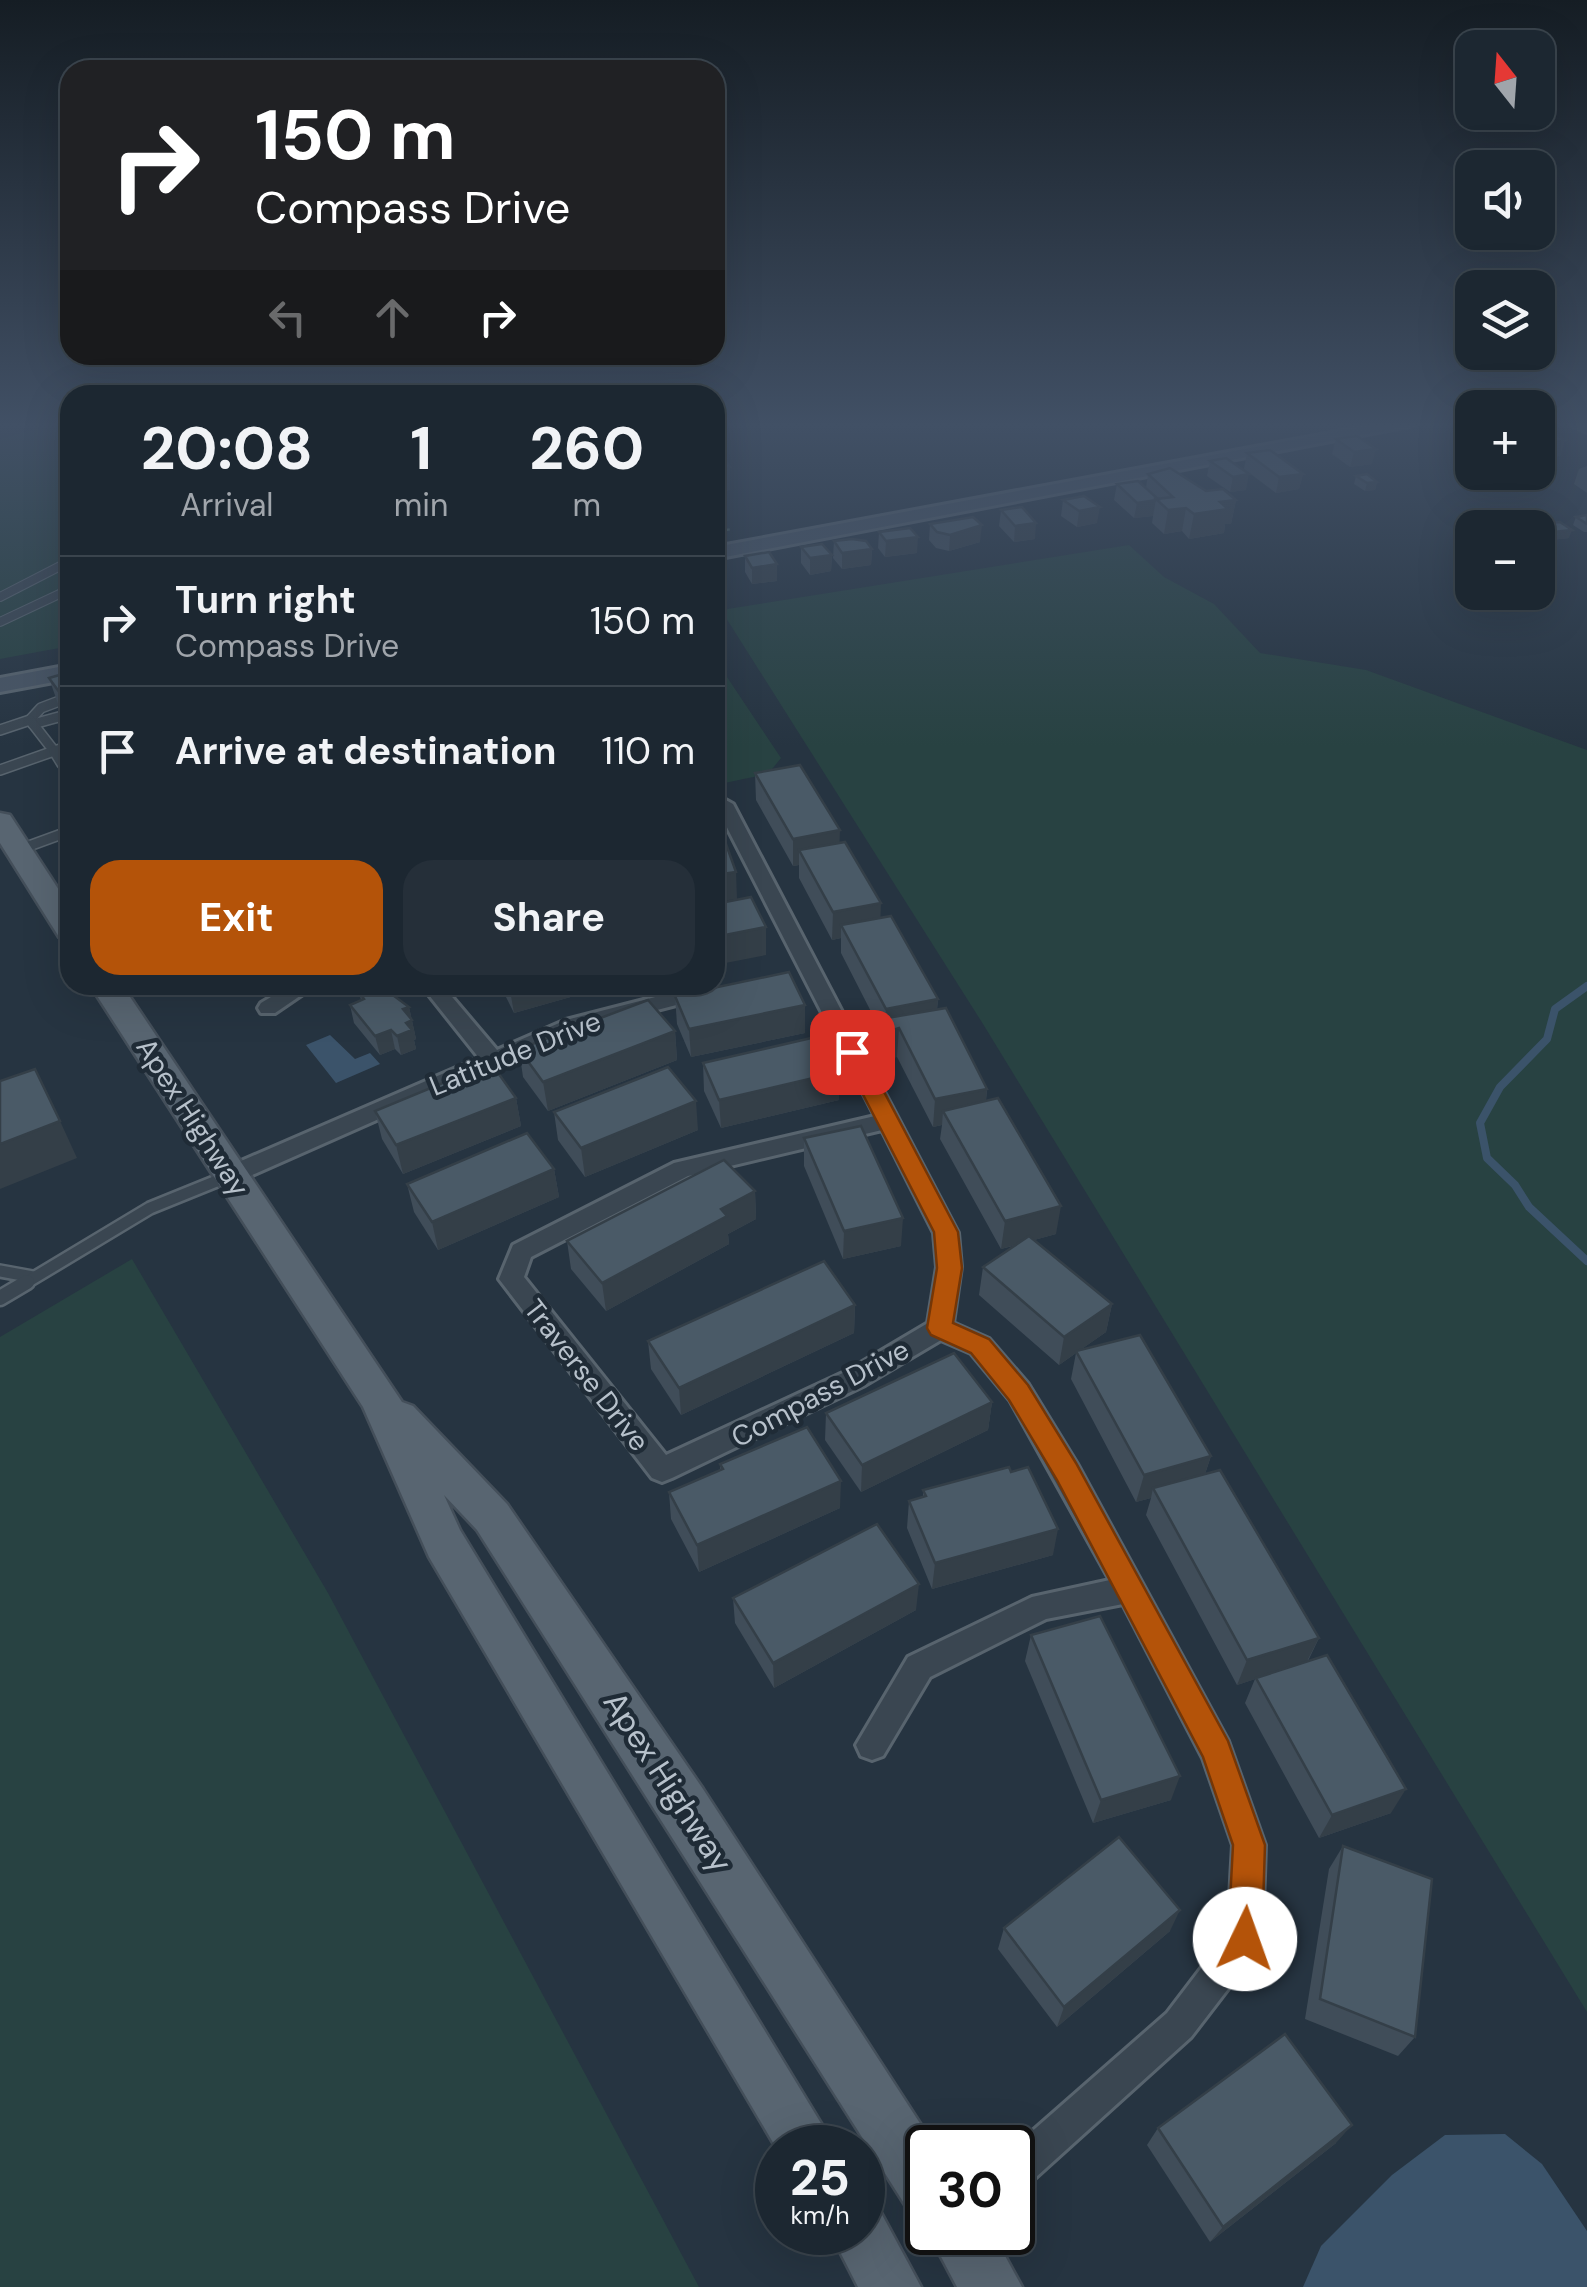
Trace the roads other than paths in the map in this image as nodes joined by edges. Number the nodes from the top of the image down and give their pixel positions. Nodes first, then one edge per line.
1 (831, 532) edge
2 (725, 551) edge
3 (60, 566) edge
4 (60, 595) edge
5 (0, 597) edge
6 (0, 622) edge
7 (60, 674) edge
8 (0, 685) edge
9 (60, 703) edge
10 (60, 711) edge
11 (33, 719) junction
12 (0, 730) edge
13 (60, 752) edge
14 (56, 754) junction
15 (60, 754) edge
16 (60, 761) edge
17 (0, 770) edge
18 (725, 808) edge
19 (0, 821) edge
20 (60, 835) edge
21 (18, 850) junction
22 (60, 915) edge
23 (113, 995) edge
24 (289, 995) edge
25 (440, 995) edge
26 (692, 995) edge
27 (268, 1008) dead end
28 (493, 1060) junction
29 (888, 1121) junction
30 (233, 1174) junction
31 (0, 1272) edge
32 (33, 1278) junction
33 (0, 1298) edge
34 (940, 1328) junction
35 (380, 1399) junction
36 (662, 1470) joint
37 (1130, 1590) junction
38 (872, 1745) dead end
39 (794, 2125) edge
40 (905, 2150) edge
41 (1035, 2153) edge
42 (872, 2255) edge
43 (972, 2255) edge
44 (891, 2287) edge
45 (992, 2287) edge

1 - 2 main road
3 - 5 lane
4 - 6 lane
7 - 8 main road
9 - 11 lane
10 - 11 lane
11 - 12 lane
11 - 14 lane
13 - 14 lane
14 - 15 lane
14 - 16 lane
14 - 17 lane
18 - 29 street, Compass Drive
19 - 21 main road
20 - 21 lane
21 - 22 main road
23 - 30 main road, Apex Highway
24 - 27 street
25 - 28 street
26 - 28 street, Latitude Drive
28 - 30 street, Latitude Drive
29 - 34 street, Compass Drive
29 - 36 street, Traverse Drive
30 - 32 lane
30 - 35 main road, Apex Highway
31 - 32 lane
32 - 33 lane
34 - 36 street, Compass Drive
34 - 37 street
35 - 39 main road, Apex Highway
35 - 40 main road, Apex Highway
37 - 38 street
37 - 41 street
42 - 44 main road
43 - 45 main road

